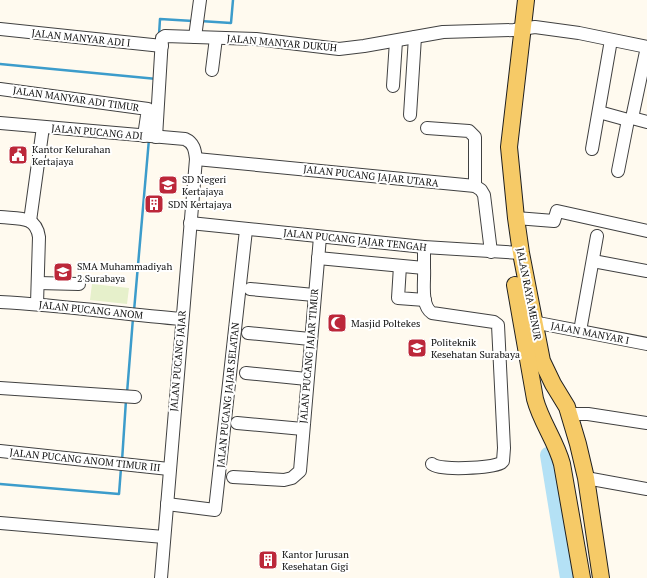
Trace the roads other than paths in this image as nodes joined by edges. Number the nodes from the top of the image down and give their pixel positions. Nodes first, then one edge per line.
1 (200, 0) edge
2 (516, 0) edge
3 (526, 0) edge
4 (0, 29) edge
5 (519, 29) junction
6 (195, 35) junction
7 (415, 37) junction
8 (216, 38) junction
9 (611, 40) junction
10 (396, 41) junction
11 (159, 45) junction
12 (647, 47) edge
13 (212, 70) dead end
14 (393, 86) dead end
15 (0, 89) edge
16 (599, 112) junction
17 (410, 115) dead end
18 (630, 119) junction
19 (647, 122) edge
20 (0, 123) edge
21 (43, 127) junction
22 (427, 128) dead end
23 (151, 137) junction
24 (193, 145) joint
25 (592, 149) dead end
26 (196, 159) junction
27 (618, 171) dead end
28 (475, 186) junction
29 (0, 217) edge
30 (516, 218) junction
31 (30, 221) junction
32 (190, 223) junction
33 (246, 230) junction
34 (647, 231) edge
35 (597, 236) dead end
36 (320, 237) junction
37 (424, 247) junction
38 (491, 252) junction
39 (515, 253) junction
40 (318, 258) junction
41 (592, 260) junction
42 (400, 266) junction
43 (424, 268) junction
44 (647, 271) edge
45 (38, 283) junction
46 (79, 284) dead end
47 (250, 289) dead end
48 (314, 295) junction
49 (425, 300) junction
50 (0, 302) edge
51 (37, 304) junction
52 (182, 319) junction
53 (534, 322) junction
54 (580, 331) junction
55 (248, 333) dead end
56 (310, 339) junction
57 (647, 344) edge
58 (246, 373) dead end
59 (306, 379) junction
60 (0, 388) edge
61 (557, 391) junction
62 (130, 397) dead end
63 (536, 403) junction
64 (570, 414) junction
65 (237, 423) dead end
66 (647, 423) edge
67 (548, 427) junction
68 (303, 429) junction
69 (0, 451) edge
70 (432, 464) dead end
71 (169, 469) junction
72 (233, 477) dead end
73 (586, 478) junction
74 (647, 489) edge
75 (167, 504) junction
76 (0, 523) edge
77 (164, 537) junction
78 (599, 569) edge
79 (581, 572) edge
80 (161, 578) edge

1 - 6 street
2 - 5 main road, JALAN RAYA MENUR
3 - 5 main road, JALAN RAYA MENUR
4 - 11 street, JALAN MANYAR ADI I
5 - 7 street, JALAN MANYAR DUKUH
5 - 9 street, JALAN MANYAR DUKUH
5 - 30 main road, JALAN RAYA MENUR
5 - 39 main road, JALAN RAYA MENUR
6 - 8 street, JALAN MANYAR DUKUH
6 - 11 street, JALAN MANYAR DUKUH
7 - 10 street, JALAN MANYAR DUKUH
7 - 17 street
8 - 10 street, JALAN MANYAR DUKUH
8 - 13 street
9 - 12 street, JALAN MANYAR DUKUH
9 - 16 street
10 - 14 street
11 - 23 street
12 - 18 street
15 - 23 street, JALAN MANYAR ADI TIMUR
16 - 18 street
16 - 25 street
18 - 19 street
18 - 27 street
20 - 21 street, JALAN PUCANG ADI
21 - 23 street, JALAN PUCANG ADI
21 - 31 street
22 - 28 street
23 - 24 street, JALAN PUCANG ADI
24 - 26 street, JALAN PUCANG JAJAR
26 - 28 street, JALAN PUCANG JAJAR UTARA
26 - 32 street, JALAN PUCANG JAJAR
28 - 38 street
29 - 31 street
30 - 34 street
30 - 39 main road, JALAN RAYA MENUR
31 - 45 street
32 - 33 street, JALAN PUCANG JAJAR TENGAH
32 - 52 street, JALAN PUCANG JAJAR
33 - 36 street, JALAN PUCANG JAJAR TENGAH
33 - 75 street, JALAN PUCANG JAJAR SELATAN
35 - 41 street
36 - 37 street, JALAN PUCANG JAJAR TENGAH
36 - 40 street, JALAN PUCANG JAJAR TIMUR
37 - 38 street, JALAN PUCANG JAJAR TENGAH
37 - 43 street
38 - 39 street, JALAN PUCANG JAJAR TENGAH
39 - 53 main road, JALAN RAYA MENUR
39 - 63 main road, JALAN RAYA MENUR
40 - 42 street
40 - 48 street, JALAN PUCANG JAJAR TIMUR
41 - 44 street
41 - 54 street
42 - 43 street
42 - 49 street
43 - 49 street
45 - 46 street
45 - 51 street
47 - 48 street
48 - 56 street, JALAN PUCANG JAJAR TIMUR
49 - 70 street
50 - 51 street, JALAN PUCANG ANOM
51 - 52 street, JALAN PUCANG ANOM
52 - 71 street, JALAN PUCANG JAJAR
53 - 54 street, JALAN MANYAR I
53 - 61 main road, JALAN RAYA MENUR
54 - 57 street, JALAN MANYAR I
55 - 56 street
56 - 59 street, JALAN PUCANG JAJAR TIMUR
58 - 59 street
59 - 68 street, JALAN PUCANG JAJAR TIMUR
60 - 62 street
61 - 63 main road
61 - 64 main road, JALAN RAYA MENUR
63 - 67 main road, JALAN RAYA MENUR
64 - 66 street
64 - 67 main road
64 - 73 main road, JALAN RAYA MENUR
65 - 68 street
67 - 79 main road, JALAN RAYA MENUR
68 - 72 street, JALAN PUCANG JAJAR TIMUR
69 - 71 street, JALAN PUCANG ANOM TIMUR III
71 - 75 street, JALAN PUCANG JAJAR
73 - 74 street
73 - 78 main road, JALAN RAYA MENUR
75 - 77 street, JALAN PUCANG JAJAR
76 - 77 street
77 - 80 street, JALAN PUCANG JAJAR
78 - 79 main road

